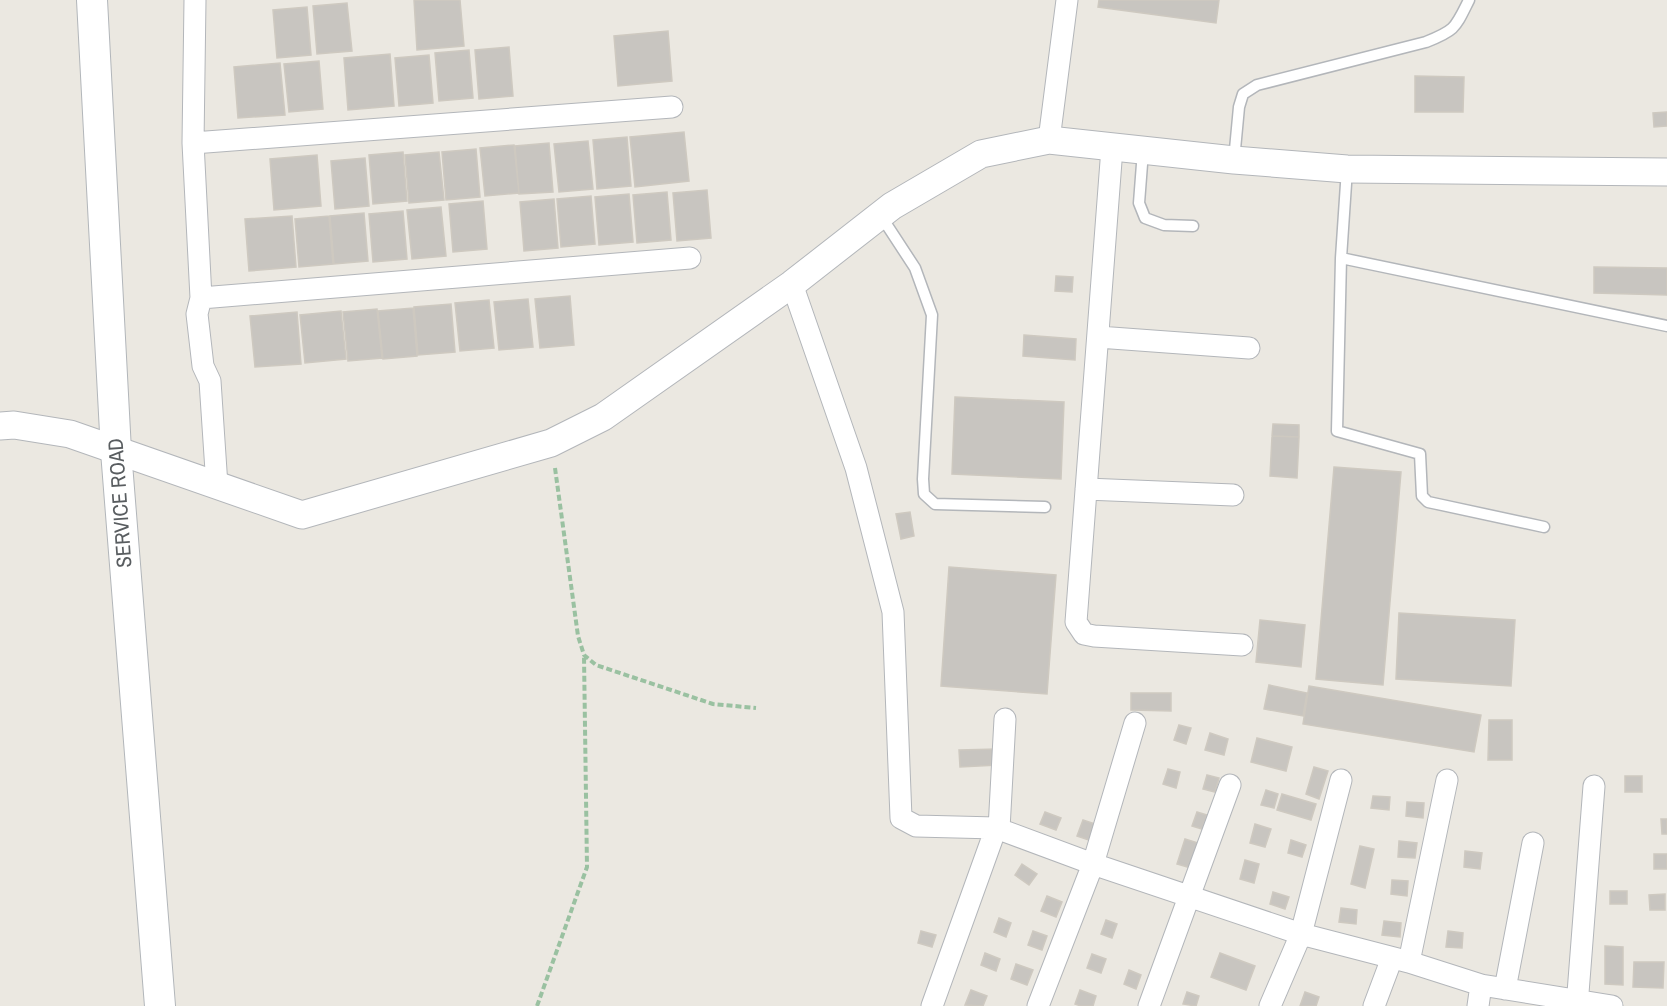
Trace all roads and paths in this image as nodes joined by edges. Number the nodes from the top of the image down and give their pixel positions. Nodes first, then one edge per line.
1 (92, 0) edge
2 (195, 0) edge
3 (1067, 0) edge
4 (1468, 0) edge
5 (672, 107) dead end
6 (1049, 140) junction
7 (193, 143) junction
8 (1112, 147) junction
9 (1143, 151) junction
10 (1234, 160) junction
11 (1347, 169) junction
12 (1667, 172) edge
13 (881, 216) junction
14 (1193, 226) dead end
15 (690, 258) dead end
16 (1341, 258) junction
17 (792, 284) junction
18 (201, 298) junction
19 (1667, 326) edge
20 (1098, 337) junction
21 (1249, 348) dead end
22 (0, 426) edge
23 (551, 442) junction
24 (116, 451) junction
25 (217, 486) junction
26 (1086, 489) junction
27 (1233, 495) dead end
28 (1044, 507) dead end
29 (1544, 527) dead end
30 (1242, 645) dead end
31 (584, 655) junction
32 (756, 708) dead end
33 (1005, 719) dead end
34 (1135, 723) dead end
35 (1341, 780) dead end
36 (1447, 780) dead end
37 (1230, 785) dead end
38 (1594, 786) dead end
39 (998, 829) junction
40 (1533, 843) dead end
41 (1093, 864) junction
42 (1189, 897) junction
43 (1301, 934) junction
44 (1400, 960) junction
45 (1481, 985) junction
46 (1505, 989) junction
47 (1577, 1003) edge
48 (160, 1006) edge
49 (537, 1006) edge
50 (932, 1006) edge
51 (1038, 1006) edge
52 (1149, 1006) edge
53 (1270, 1006) edge
54 (1374, 1006) edge
55 (1478, 1006) edge
56 (1612, 1006) edge

1 - 24 main road, SERVICE ROAD
2 - 7 street
3 - 6 street
4 - 10 lane
5 - 7 street
6 - 8 street
6 - 13 street
7 - 18 street
8 - 9 street
8 - 20 street
9 - 10 street
9 - 14 lane
10 - 11 street
11 - 12 street
11 - 16 lane
13 - 17 street
13 - 28 lane
15 - 18 street
16 - 19 lane
16 - 29 lane
17 - 23 street
17 - 39 street
18 - 25 street
20 - 21 street
20 - 26 street
22 - 24 street
23 - 25 street
23 - 31 path
24 - 25 street
24 - 48 main road, SERVICE ROAD
26 - 27 street
26 - 30 street
31 - 32 path
31 - 49 path
33 - 39 street
34 - 41 street
35 - 43 street
36 - 44 street
37 - 42 street
38 - 47 street
39 - 41 street
39 - 50 street
40 - 46 street
41 - 42 street
41 - 51 street
42 - 43 street
42 - 52 street
43 - 44 street
43 - 53 street
44 - 45 street
44 - 54 street
45 - 46 street
45 - 55 street
46 - 47 street
47 - 56 street

